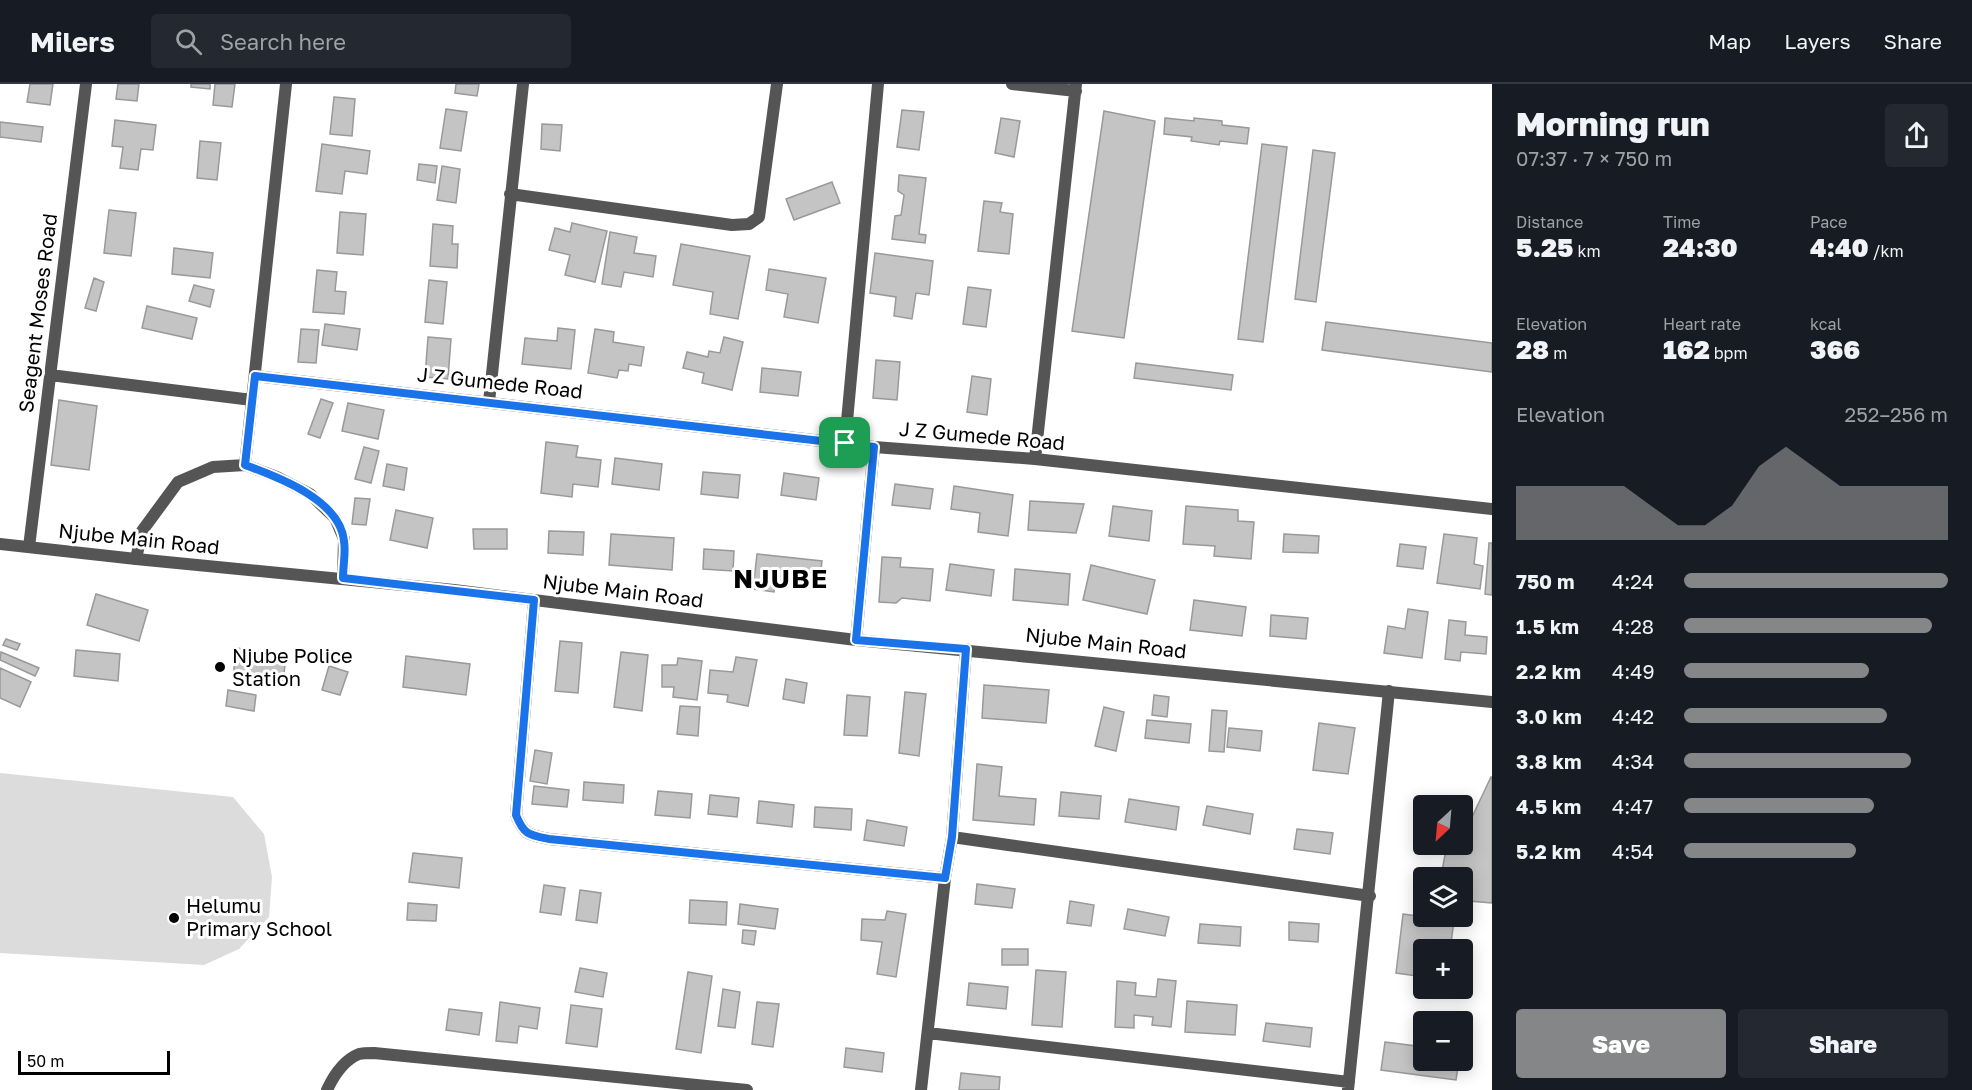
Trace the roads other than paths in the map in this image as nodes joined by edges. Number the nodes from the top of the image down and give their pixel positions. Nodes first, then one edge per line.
1 (86, 84) edge
2 (286, 84) edge
3 (523, 84) edge
4 (777, 84) edge
5 (878, 84) edge
6 (1012, 84) edge
7 (1076, 87) edge
8 (510, 194) junction
9 (50, 375) junction
10 (255, 376) junction
11 (252, 400) junction
12 (489, 402) junction
13 (845, 443) junction
14 (874, 447) junction
15 (1035, 459) junction
16 (245, 465) junction
17 (1492, 509) edge
18 (0, 544) edge
19 (29, 547) junction
20 (136, 560) junction
21 (343, 578) junction
22 (534, 600) junction
23 (856, 640) junction
24 (966, 649) junction
25 (1389, 691) junction
26 (1492, 702) edge
27 (952, 837) junction
28 (945, 878) junction
29 (1370, 896) junction
30 (928, 1033) junction
31 (1349, 1086) edge
32 (327, 1090) edge
33 (747, 1090) edge
34 (921, 1090) edge

1 - 9 street, Seagent Moses Road
2 - 10 street
3 - 8 street
4 - 8 street
5 - 13 street
6 - 7 street
7 - 15 street
8 - 12 street
9 - 11 street
9 - 19 street, Seagent Moses Road
10 - 11 street
10 - 12 street, J Z Gumede Road
11 - 16 street
12 - 13 street, J Z Gumede Road
13 - 14 street, J Z Gumede Road
14 - 15 street, J Z Gumede Road
14 - 23 street
15 - 17 street, J Z Gumede Road
16 - 20 street
16 - 21 street
18 - 19 street, Njube Main Road
19 - 20 street, Njube Main Road
20 - 21 street, Njube Main Road
21 - 22 street, Njube Main Road
22 - 23 street, Njube Main Road
22 - 28 street
23 - 24 street, Njube Main Road
24 - 25 street, Njube Main Road
24 - 27 street
25 - 26 street, Njube Main Road
25 - 29 street
27 - 28 street
27 - 29 street
28 - 30 street
29 - 31 street
30 - 31 street
30 - 34 street
32 - 33 street

